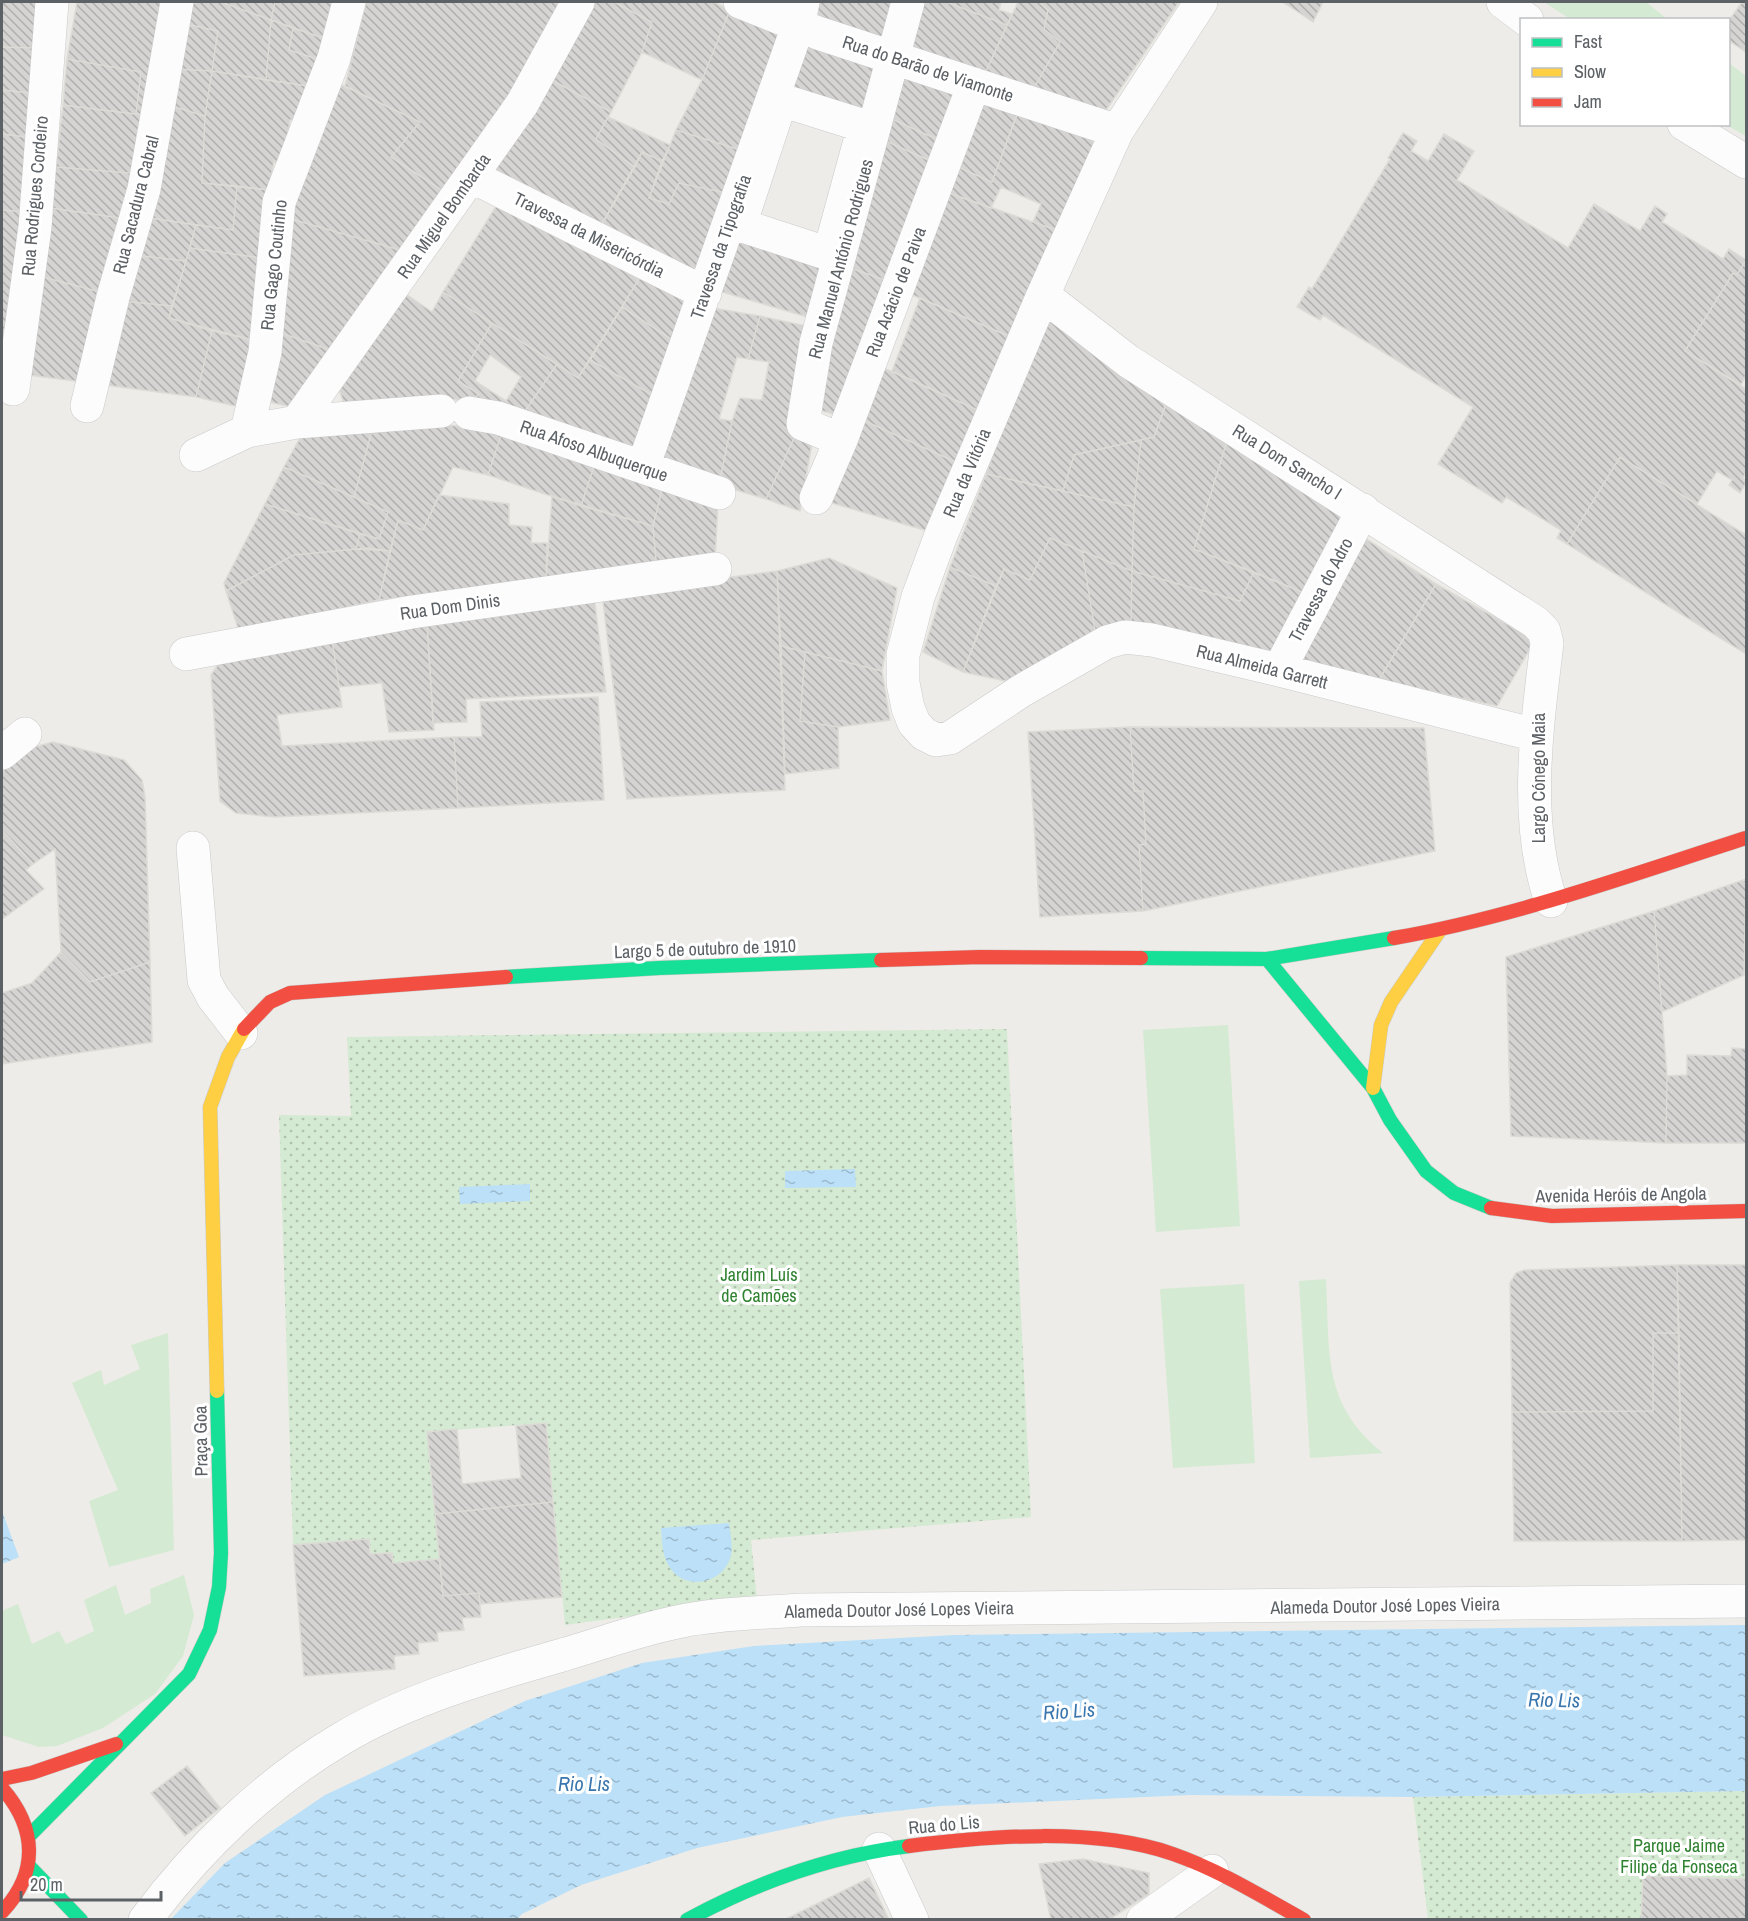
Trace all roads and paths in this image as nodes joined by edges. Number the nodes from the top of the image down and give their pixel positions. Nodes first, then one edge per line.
1 (52, 2) edge
2 (177, 2) edge
3 (349, 2) edge
4 (579, 2) edge
5 (740, 2) edge
6 (908, 2) edge
7 (1201, 2) edge
8 (1503, 2) edge
9 (800, 14) edge
10 (1524, 18) edge
11 (895, 57) junction
12 (974, 84) junction
13 (864, 126) joint
14 (1687, 126) edge
15 (1117, 131) junction
16 (1746, 162) edge
17 (473, 177) junction
18 (705, 293) junction
19 (1043, 295) junction
20 (13, 389) dead end
21 (87, 406) dead end
22 (297, 422) junction
23 (246, 431) junction
24 (841, 440) junction
25 (196, 454) dead end
26 (643, 467) junction
27 (719, 493) dead end
28 (816, 498) dead end
29 (1362, 510) junction
30 (716, 569) dead end
31 (1535, 622) joint
32 (186, 654) dead end
33 (1279, 670) junction
34 (1001, 705) joint
35 (1536, 735) junction
36 (1746, 838) edge
37 (193, 848) dead end
38 (1551, 901) junction
39 (1440, 930) junction
40 (1267, 959) junction
41 (241, 1033) junction
42 (1373, 1088) junction
43 (210, 1107) joint
44 (1746, 1211) edge
45 (1746, 1601) edge
46 (124, 1742) junction
47 (2, 1779) edge
48 (2, 1788) edge
49 (29, 1836) junction
50 (879, 1849) junction
51 (28, 1864) junction
52 (1212, 1871) junction
53 (2, 1912) edge
54 (81, 1920) edge
55 (146, 1920) edge
56 (687, 1920) edge
57 (912, 1920) edge
58 (1143, 1920) edge
59 (1304, 1920) edge

1 - 20 street, Rua Rodrigues Cordeiro
2 - 21 street, Rua Sacadura Cabral
3 - 23 street, Rua Gago Coutinho
4 - 17 street, Rua Miguel Bombarda
5 - 9 street, Rua do Barão de Viamonte
6 - 11 street
7 - 15 street, Rua da Vitória
8 - 10 street
9 - 11 street, Rua do Barão de Viamonte
9 - 18 street, Travessa da Tipografia
11 - 12 street, Rua do Barão de Viamonte
11 - 24 street, Rua Manuel António Rodrigues
12 - 15 street, Rua do Barão de Viamonte
12 - 24 street, Rua Acácio de Paiva
13 - 13 street
14 - 16 street
15 - 19 street, Rua da Vitória
17 - 18 street, Travessa da Misericórdia
17 - 22 street, Rua Miguel Bombarda
18 - 26 street, Travessa da Tipografia
19 - 29 street, Rua Dom Sancho I
19 - 34 street, Rua da Vitória
22 - 23 street, Rua Afoso Albuquerque
22 - 26 street, Rua Afoso Albuquerque
23 - 25 street, Rua Afoso Albuquerque
24 - 28 street, Rua Acácio de Paiva
26 - 27 street, Rua Afoso Albuquerque
29 - 31 street, Rua Dom Sancho I
29 - 33 street, Travessa do Adro
30 - 32 street, Rua Dom Dinis
31 - 35 street, Largo Cónego Maia
33 - 34 street, Rua Almeida Garrett
33 - 35 street, Rua Almeida Garrett
35 - 38 street, Largo Cónego Maia
36 - 38 main road
37 - 41 street
38 - 39 main road, Largo 5 de outubro de 1910
39 - 40 main road, Largo 5 de outubro de 1910
39 - 42 main road
40 - 41 main road, Largo 5 de outubro de 1910
40 - 42 main road
41 - 43 main road, Largo 5 de outubro de 1910
42 - 44 main road, Avenida Heróis de Angola
43 - 46 main road, Praça Goa
45 - 55 street, Alameda Doutor José Lopes Vieira
46 - 47 main road, Praça Goa
46 - 49 main road, Praça Goa
48 - 49 main road
49 - 51 main road
50 - 52 main road, Rua do Lis
50 - 56 main road, Rua do Lis
50 - 57 street
51 - 53 main road
51 - 54 main road
52 - 58 street
52 - 59 main road, Rua do Lis

